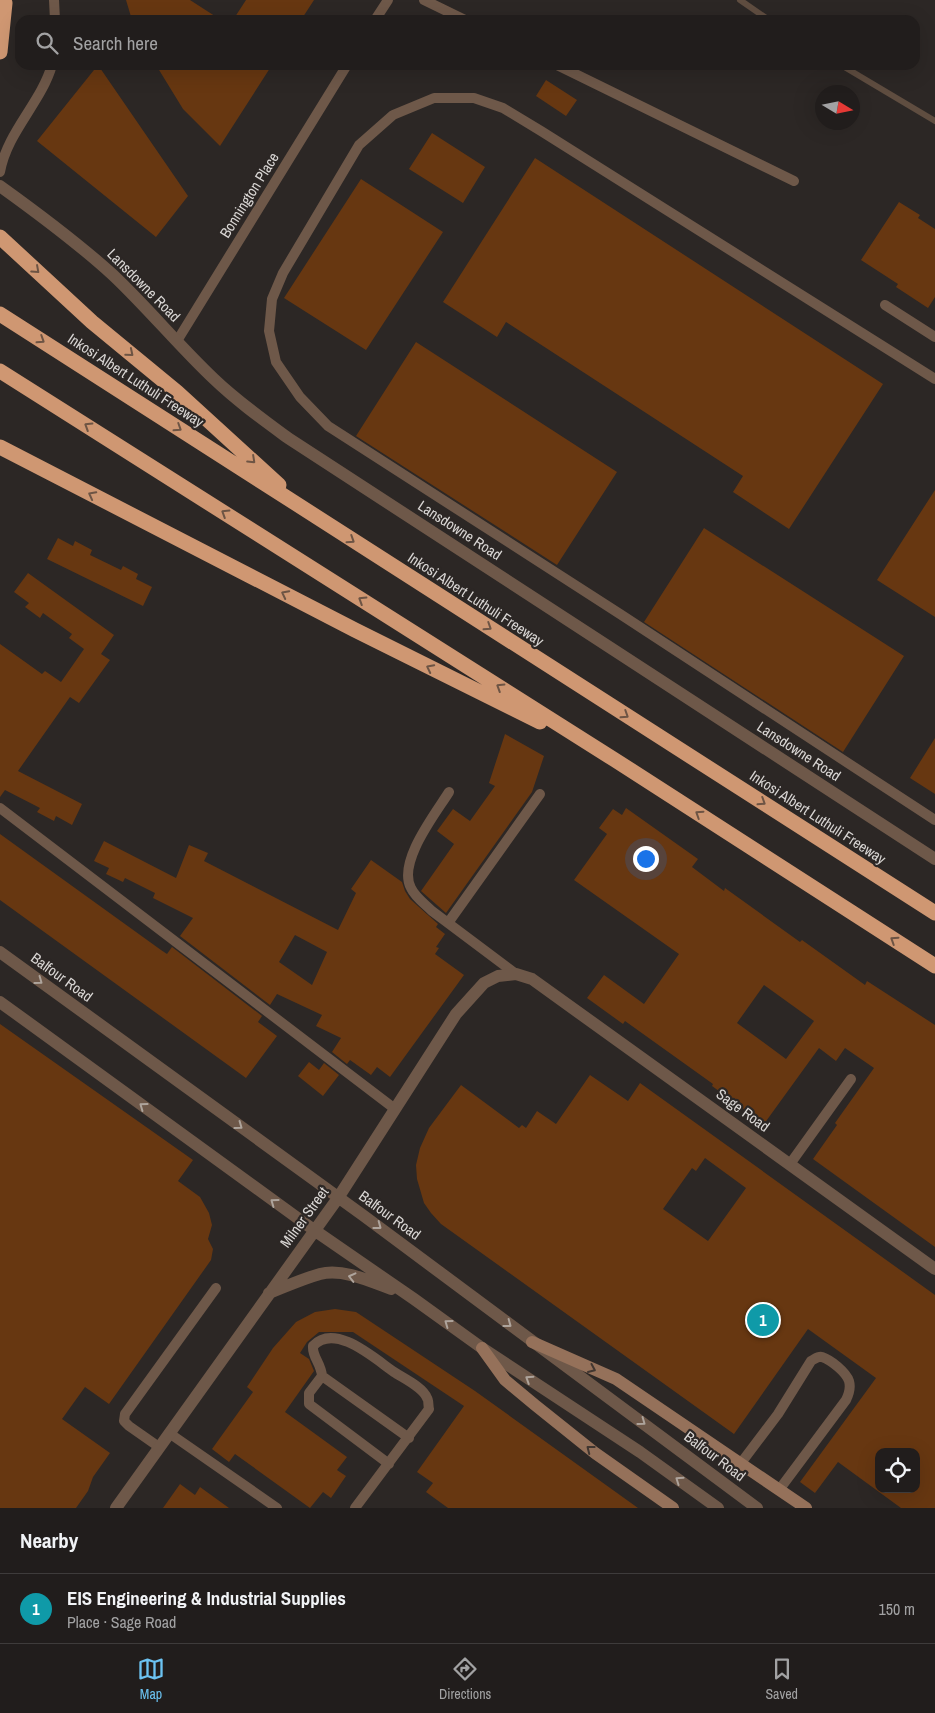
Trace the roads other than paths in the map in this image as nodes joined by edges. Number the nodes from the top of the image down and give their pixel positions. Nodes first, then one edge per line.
1 (54, 0) edge
2 (388, 0) edge
3 (424, 0) edge
4 (3, 6) edge
5 (55, 15) edge
6 (378, 15) edge
7 (455, 15) edge
8 (0, 52) edge
9 (50, 70) edge
10 (344, 70) edge
11 (566, 70) edge
12 (0, 172) edge
13 (794, 181) dead end
14 (0, 186) edge
15 (0, 237) edge
16 (885, 305) dead end
17 (0, 314) edge
18 (935, 337) edge
19 (177, 341) junction
20 (0, 371) edge
21 (935, 379) edge
22 (0, 447) edge
23 (310, 514) junction
24 (615, 760) junction
25 (449, 792) dead end
26 (540, 794) dead end
27 (0, 808) edge
28 (935, 820) edge
29 (935, 859) edge
30 (935, 913) edge
31 (448, 923) junction
32 (0, 952) edge
33 (935, 966) edge
34 (516, 974) junction
35 (532, 978) joint
36 (0, 1002) edge
37 (850, 1079) dead end
38 (395, 1109) junction
39 (790, 1164) junction
40 (338, 1198) junction
41 (314, 1230) junction
42 (935, 1269) edge
43 (216, 1288) dead end
44 (268, 1293) junction
45 (414, 1299) junction
46 (532, 1342) junction
47 (482, 1348) junction
48 (322, 1376) junction
49 (169, 1433) junction
50 (408, 1438) junction
51 (159, 1447) junction
52 (389, 1464) junction
53 (741, 1464) junction
54 (779, 1490) junction
55 (116, 1508) edge
56 (277, 1508) edge
57 (356, 1508) edge
58 (673, 1508) edge
59 (718, 1508) edge
60 (757, 1508) edge
61 (806, 1508) edge

1 - 5 lane
2 - 6 lane
3 - 7 lane
4 - 8 highway
9 - 12 lane
10 - 19 lane, Bonnington Place
11 - 13 lane
14 - 19 street, Lansdowne Road
15 -> 23 highway
16 - 18 lane
17 -> 23 highway, Inkosi Albert Luthuli Freeway
19 - 29 street, Lansdowne Road
24 -> 20 highway
21 - 28 lane
24 -> 22 highway
23 -> 30 highway, Inkosi Albert Luthuli Freeway
33 -> 24 highway
25 - 31 lane
26 - 31 lane
27 - 38 lane
31 - 34 lane
32 -> 40 street, Balfour Road
34 - 35 street, Milner Street
34 - 38 street, Milner Street
35 - 39 street, Sage Road
41 -> 36 street
37 - 39 lane
38 - 40 street, Milner Street
39 - 42 street, Sage Road
40 - 41 street, Milner Street
40 -> 46 street, Balfour Road
41 - 44 street, Milner Street
41 - 45 street
43 - 51 lane
45 -> 44 street
44 - 49 street, Milner Street
47 -> 45 street
46 -> 53 main road
46 -> 60 street, Balfour Road
58 -> 47 main road
59 -> 47 street
48 - 50 lane
48 - 50 lane
48 - 52 lane
49 - 51 street, Milner Street
49 - 56 lane
50 - 52 lane
51 - 55 street, Milner Street
52 - 57 lane
53 - 54 main road
53 - 54 lane
54 - 61 main road

